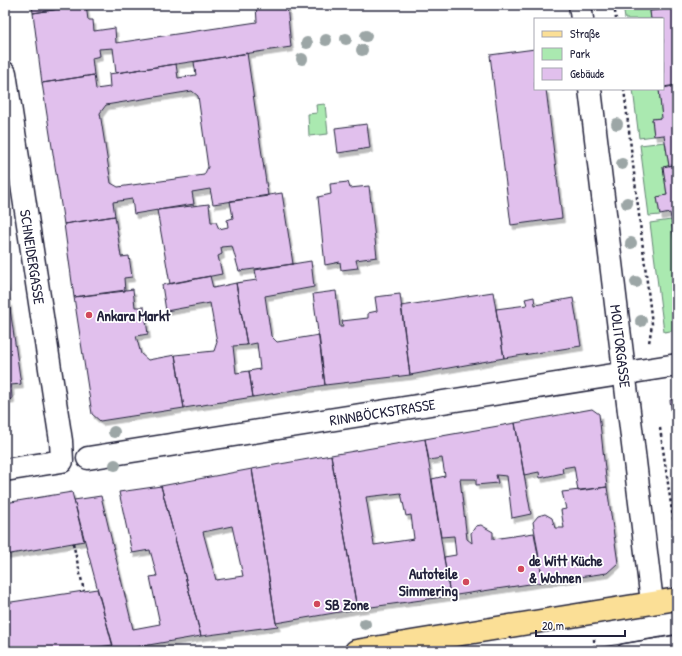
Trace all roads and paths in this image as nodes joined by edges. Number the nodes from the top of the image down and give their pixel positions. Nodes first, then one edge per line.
1 (580, 5) edge
2 (614, 5) edge
3 (582, 18) edge
4 (616, 18) edge
5 (5, 73) edge
6 (590, 90) edge
7 (624, 90) edge
8 (649, 343) dead end
9 (677, 365) edge
10 (625, 374) junction
11 (659, 420) dead end
12 (61, 451) junction
13 (88, 458) joint
14 (5, 470) edge
15 (73, 543) dead end
16 (677, 546) edge
17 (84, 591) dead end
18 (677, 598) edge
19 (652, 602) junction
20 (677, 642) edge
21 (97, 647) dead end
22 (98, 651) edge
23 (356, 651) edge
24 (624, 651) edge

1 - 3 street
2 - 4 path
5 - 12 street, SCHNEIDERGASSE
6 - 10 street, MOLITORGASSE
7 - 8 path
9 - 10 street, RINNBÖCKSTRASSE
10 - 13 street, RINNBÖCKSTRASSE
10 - 19 street, MOLITORGASSE
11 - 16 path
12 - 13 lane
12 - 14 street
15 - 17 path
18 - 19 main road
19 - 23 main road
20 - 24 lane
21 - 22 path

